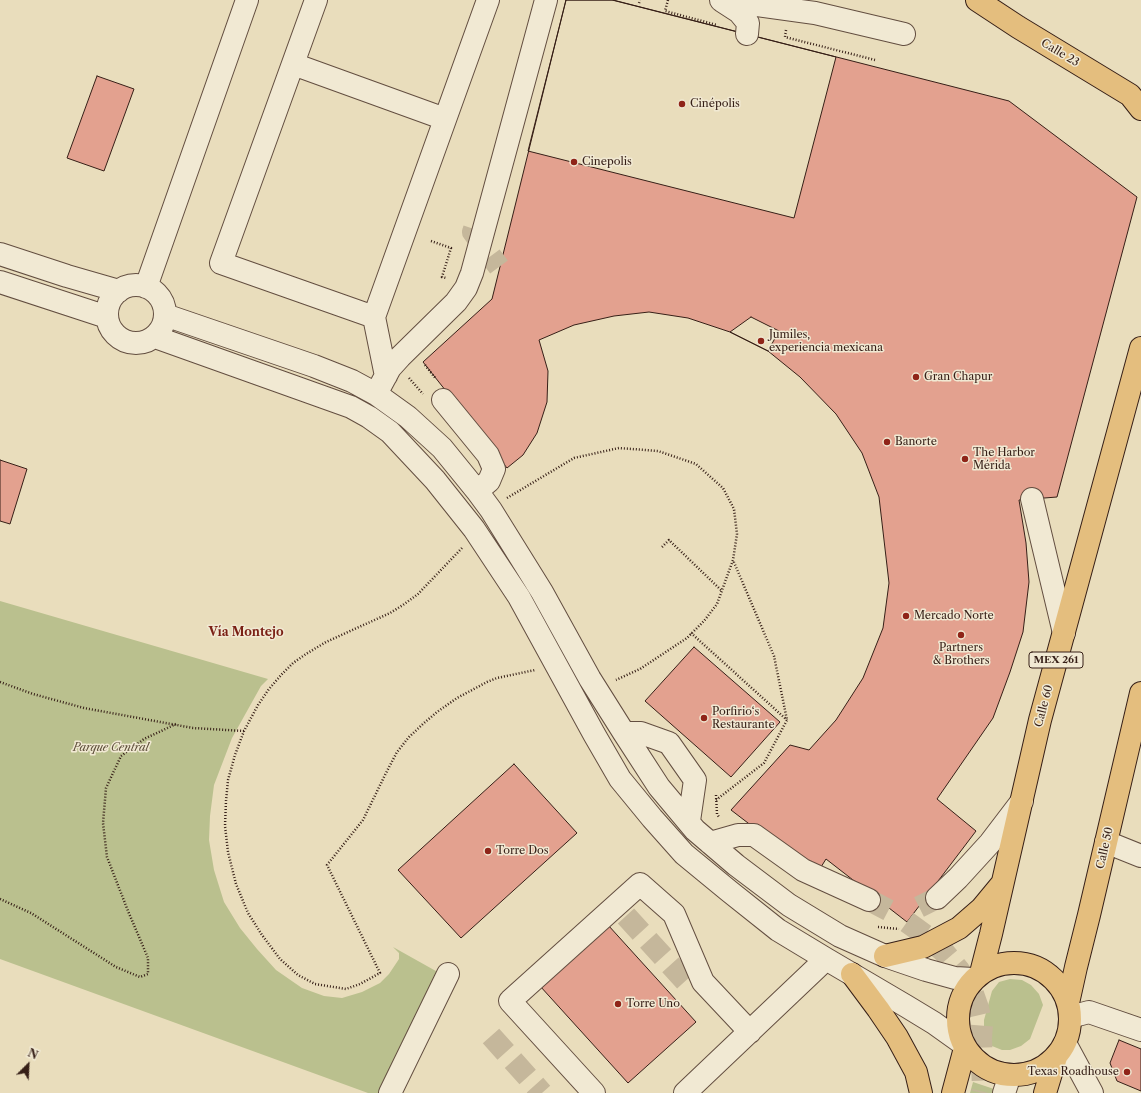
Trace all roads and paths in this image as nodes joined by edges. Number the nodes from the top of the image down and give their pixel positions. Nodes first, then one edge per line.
1 (247, 0) edge
2 (316, 0) edge
3 (488, 0) edge
4 (536, 0) edge
5 (546, 0) edge
6 (721, 0) edge
7 (977, 0) edge
8 (747, 34) dead end
9 (904, 34) dead end
10 (293, 64) junction
11 (519, 66) dead end
12 (1141, 109) edge
13 (445, 119) junction
14 (431, 241) dead end
15 (0, 254) edge
16 (449, 279) dead end
17 (0, 282) edge
18 (146, 287) junction
19 (118, 291) junction
20 (165, 315) junction
21 (107, 317) junction
22 (374, 317) junction
23 (155, 337) junction
24 (1141, 348) edge
25 (381, 385) junction
26 (443, 400) dead end
27 (477, 491) junction
28 (1032, 499) dead end
29 (497, 505) junction
30 (469, 537) junction
31 (662, 547) dead end
32 (733, 560) junction
33 (722, 591) junction
34 (692, 633) junction
35 (1064, 633) junction
36 (538, 671) dead end
37 (612, 681) dead end
38 (0, 682) edge
39 (1141, 693) edge
40 (787, 720) junction
41 (176, 724) junction
42 (244, 731) junction
43 (624, 734) junction
44 (716, 794) dead end
45 (717, 800) junction
46 (1022, 801) junction
47 (689, 822) junction
48 (732, 836) junction
49 (1106, 842) junction
50 (710, 843) junction
51 (1141, 856) edge
52 (1003, 882) junction
53 (937, 898) tunnel mouth
54 (0, 899) edge
55 (869, 900) tunnel mouth
56 (873, 927) dead end
57 (905, 929) dead end
58 (885, 956) junction
59 (826, 960) junction
60 (448, 974) dead end
61 (852, 974) junction
62 (977, 976) junction
63 (687, 983) tunnel mouth
64 (1069, 1010) junction
65 (1141, 1030) edge
66 (745, 1037) junction
67 (964, 1045) junction
68 (1060, 1050) junction
69 (1007, 1084) edge
70 (390, 1093) edge
71 (594, 1093) edge
72 (685, 1093) edge
73 (921, 1093) edge
74 (952, 1093) edge
75 (1045, 1093) edge
76 (1092, 1093) edge

1 - 18 street
2 - 10 street
3 - 13 street
4 - 11 street
5 - 25 street
6 - 8 street
6 - 9 street
7 - 12 main road, Calle 23
10 - 13 street
10 - 22 street
13 - 22 street
14 - 16 path
15 - 19 street
17 - 21 street
18 - 19 street
18 - 20 street
19 - 21 street
20 - 23 street
20 - 25 street
21 - 23 street
22 - 25 street
23 - 30 street
24 - 35 main road, Calle 60 / MEX 261
25 - 27 street
26 - 27 street
27 - 29 street
28 - 35 street
29 - 32 path
29 - 43 street
30 - 42 path
30 - 59 street
31 - 33 path
32 - 33 path
32 - 40 path
33 - 34 path
34 - 37 path
34 - 40 path
35 - 46 main road, Calle 60 / MEX 261
36 - 42 path
38 - 41 path
39 - 49 main road, Calle 50
40 - 45 path
41 - 42 path
41 - 54 path
43 - 47 street
43 - 47 street
44 - 45 path
45 - 47 path
45 - 48 path
46 - 52 main road, Calle 60 / MEX 261
46 - 53 street
47 - 50 street
48 - 50 street
48 - 55 street
49 - 51 street
49 - 64 main road, Calle 50
50 - 58 street
52 - 58 main road
52 - 62 main road, Calle 60 / MEX 261
56 - 57 path
58 - 62 street
59 - 61 street
59 - 66 street
60 - 70 street
61 - 67 street
61 - 73 main road
62 - 64 main road
62 - 67 main road
63 - 66 street
64 - 65 street
64 - 68 main road
66 - 71 street
66 - 72 street
67 - 69 main road
67 - 74 main road
68 - 69 main road
68 - 75 main road
68 - 76 street

